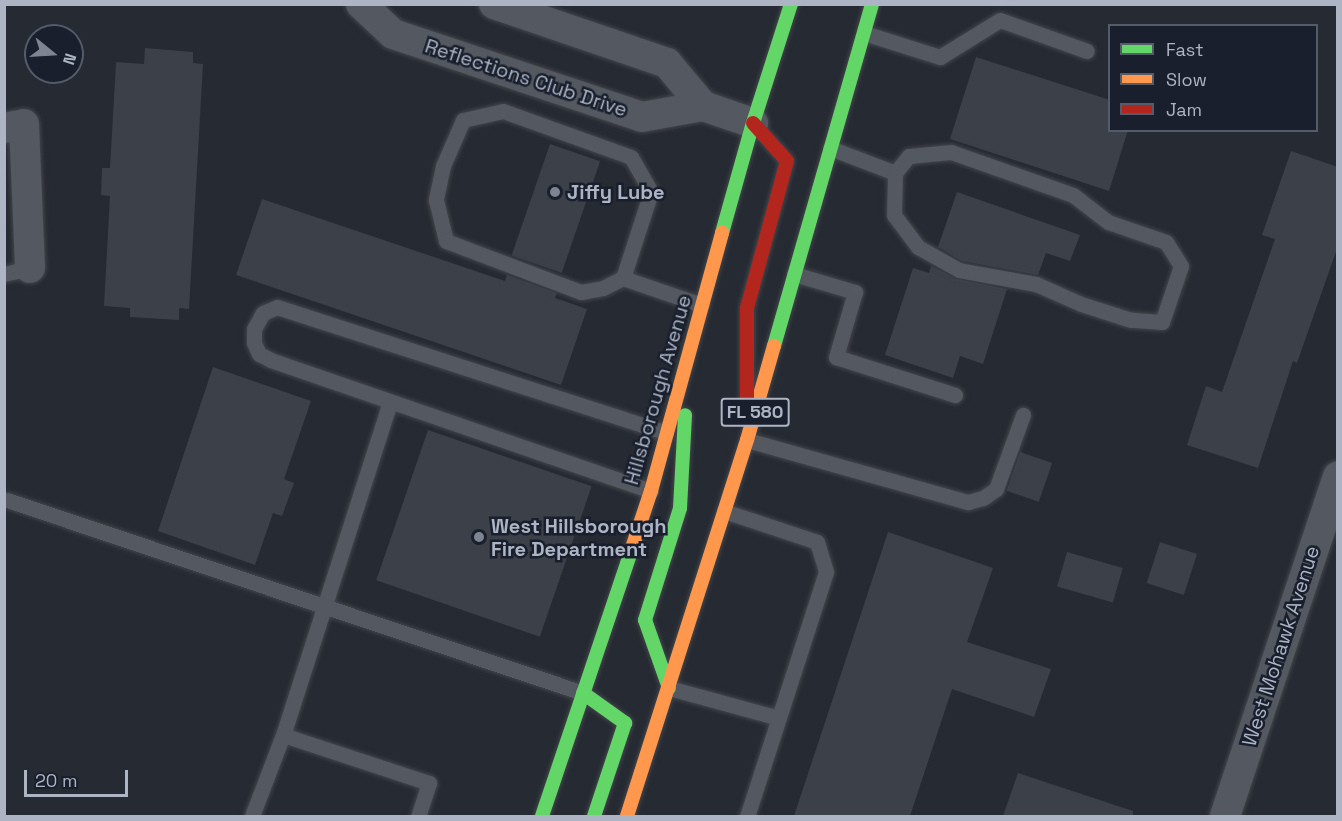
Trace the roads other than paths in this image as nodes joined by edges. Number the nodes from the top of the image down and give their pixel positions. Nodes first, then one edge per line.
1 (361, 4) edge
2 (494, 4) edge
3 (791, 4) edge
4 (872, 4) edge
5 (864, 33) junction
6 (1087, 51) dead end
7 (703, 106) junction
8 (753, 123) junction
9 (4, 128) edge
10 (830, 148) junction
11 (895, 173) junction
12 (17, 271) edge
13 (794, 274) junction
14 (623, 278) junction
15 (702, 305) junction
16 (689, 351) junction
17 (955, 395) dead end
18 (390, 402) junction
19 (1023, 415) dead end
20 (666, 433) junction
21 (747, 440) junction
22 (1338, 476) edge
23 (651, 491) junction
24 (5, 502) edge
25 (724, 511) junction
26 (325, 606) junction
27 (669, 688) junction
28 (583, 693) junction
29 (779, 718) junction
30 (283, 735) junction
31 (252, 816) edge
32 (418, 816) edge
33 (542, 816) edge
34 (594, 816) edge
35 (627, 816) edge
36 (747, 816) edge
37 (1225, 816) edge

1 - 7 street, Reflections Club Drive
2 - 7 street
3 - 8 main road, Hillsborough Avenue
4 - 5 main road, FL 580
5 - 6 lane
5 - 10 main road, FL 580
7 - 8 street, Reflections Club Drive
8 - 15 main road, Hillsborough Avenue
8 - 21 main road
9 - 12 street
10 - 11 lane
10 - 13 main road, FL 580
11 - 11 lane
13 - 17 lane
13 - 21 main road, FL 580
14 - 14 lane
14 - 15 lane
15 - 16 main road, Hillsborough Avenue
16 - 20 main road, Hillsborough Avenue
16 - 27 main road
18 - 20 lane
18 - 23 lane
18 - 26 lane
19 - 21 lane
20 - 23 main road, Hillsborough Avenue
21 - 25 main road, FL 580
22 - 37 street, West Mohawk Avenue
23 - 28 main road, Hillsborough Avenue
24 - 26 lane
25 - 27 main road, FL 580
25 - 29 lane
26 - 28 lane
26 - 30 lane
27 - 29 lane
27 - 35 main road, FL 580
28 - 33 main road, Hillsborough Avenue
28 - 34 main road
29 - 36 lane
30 - 31 lane
30 - 32 lane

